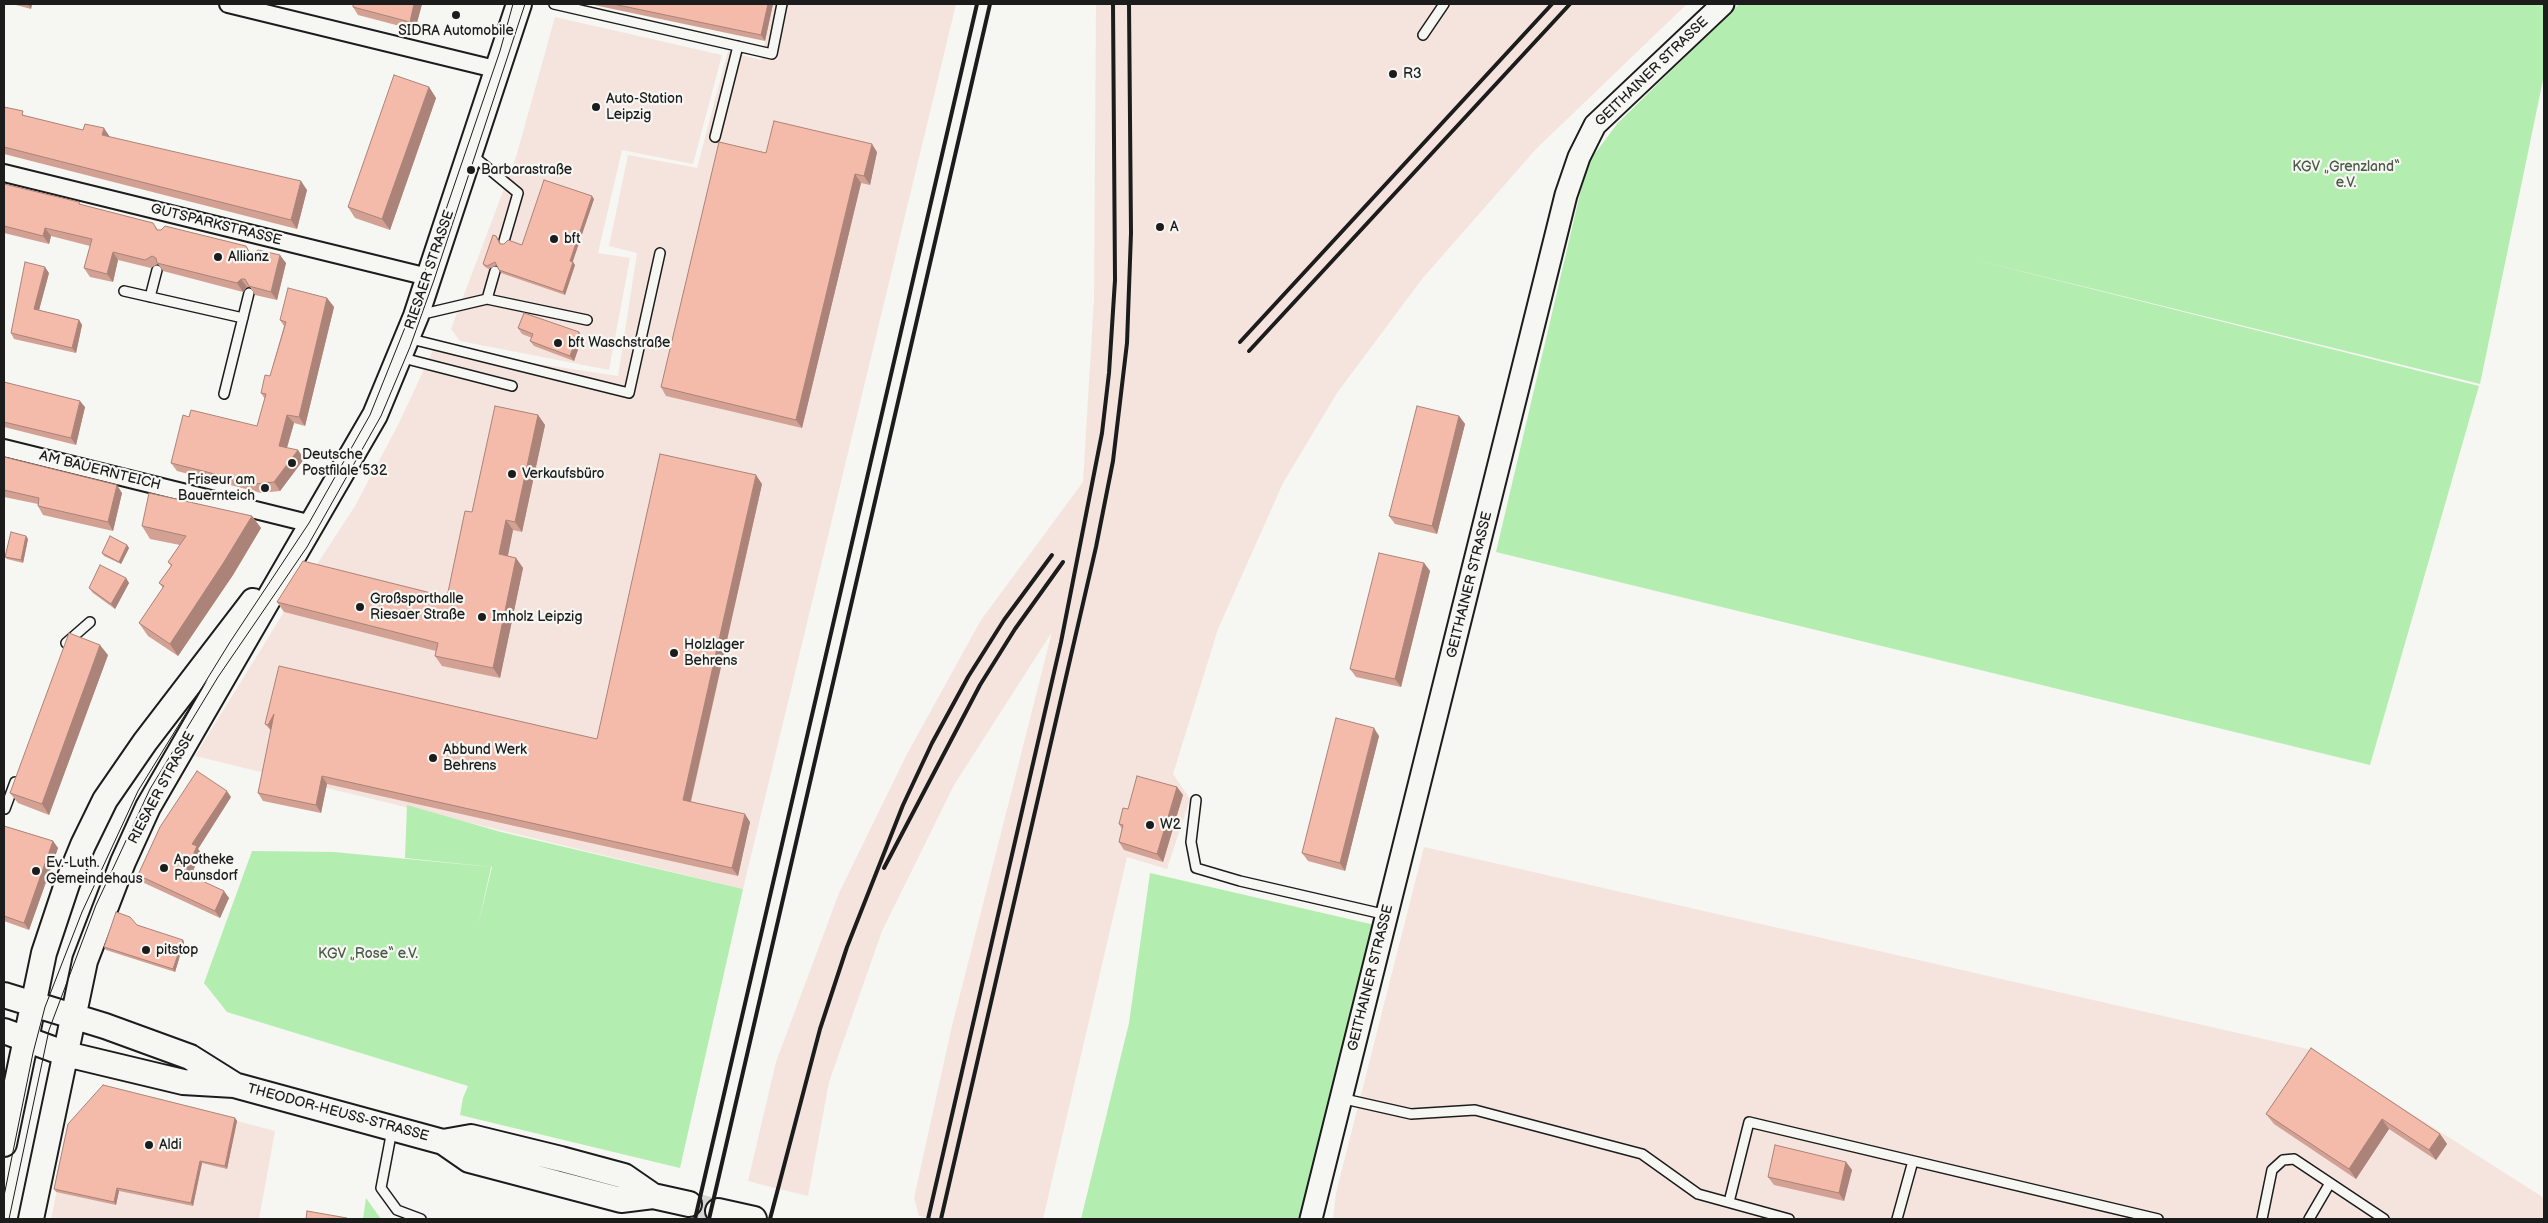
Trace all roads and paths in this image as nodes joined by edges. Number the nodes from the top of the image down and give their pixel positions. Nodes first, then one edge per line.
1 (228, 4) edge
2 (519, 4) edge
3 (554, 4) edge
4 (782, 4) edge
5 (1444, 4) edge
6 (1723, 4) edge
7 (1423, 35) dead end
8 (738, 46) junction
9 (499, 70) junction
10 (715, 136) dead end
11 (470, 154) junction
12 (4, 173) edge
13 (504, 241) edge
14 (660, 253) dead end
15 (157, 270) edge
16 (495, 271) edge
17 (428, 277) junction
18 (124, 291) dead end
19 (249, 293) edge
20 (150, 297) junction
21 (487, 299) junction
22 (416, 316) junction
23 (243, 318) junction
24 (587, 320) dead end
25 (403, 347) junction
26 (512, 386) dead end
27 (224, 394) dead end
28 (4, 448) edge
29 (312, 524) junction
30 (90, 622) dead end
31 (62, 652) edge
32 (17, 775) edge
33 (1196, 800) dead end
34 (5, 809) edge
35 (1388, 915) junction
36 (4, 995) edge
37 (33, 1003) junction
38 (73, 1018) junction
39 (14, 1036) edge
40 (66, 1054) junction
41 (234, 1085) junction
42 (1340, 1098) junction
43 (7, 1106) edge
44 (392, 1129) junction
45 (4, 1144) edge
46 (1913, 1161) junction
47 (2330, 1183) junction
48 (1728, 1202) junction
49 (689, 1204) tunnel mouth
50 (718, 1211) tunnel mouth
51 (31, 1219) edge
52 (421, 1219) edge
53 (754, 1219) edge
54 (1311, 1219) edge
55 (1789, 1219) edge
56 (1897, 1219) edge
57 (2158, 1219) edge
58 (2262, 1219) edge
59 (2309, 1219) edge
60 (2384, 1219) edge

1 - 9 street
2 - 9 main road, RIESAER STRASSE
3 - 8 lane
4 - 8 lane
5 - 7 lane
6 - 35 street, GEITHAINER STRASSE
8 - 10 lane
9 - 11 main road, RIESAER STRASSE
11 - 13 lane
11 - 17 main road, RIESAER STRASSE
12 - 17 street, GUTSPARKSTRASSE
14 - 25 lane
15 - 20 lane
16 - 21 lane
17 - 22 main road, RIESAER STRASSE
18 - 20 lane
19 - 23 lane
20 - 23 lane
21 - 22 lane
21 - 24 lane
22 - 25 main road, RIESAER STRASSE
23 - 27 lane
25 - 26 lane
25 - 29 main road, RIESAER STRASSE
28 - 29 street, AM BAUERNTEICH
29 - 37 main road, RIESAER STRASSE
29 - 38 main road, RIESAER STRASSE
30 - 31 lane
32 - 34 lane
33 - 35 lane
35 - 42 street, GEITHAINER STRASSE
36 - 37 main road, THEODOR-HEUSS-STRASSE
37 - 38 main road, THEODOR-HEUSS-STRASSE
37 - 39 main road, RIESAER STRASSE
38 - 40 main road, RIESAER STRASSE
38 - 41 main road, THEODOR-HEUSS-STRASSE
39 - 40 main road, THEODOR-HEUSS-STRASSE
39 - 43 main road, RIESAER STRASSE
40 - 41 main road, THEODOR-HEUSS-STRASSE
40 - 51 main road, RIESAER STRASSE
41 - 44 main road, THEODOR-HEUSS-STRASSE
42 - 48 lane
42 - 54 street, GEITHAINER STRASSE
43 - 45 main road, RIESAER STRASSE
44 - 49 main road, THEODOR-HEUSS-STRASSE
44 - 52 lane
46 - 48 lane
46 - 56 lane
46 - 57 lane
47 - 58 lane
47 - 59 lane
47 - 60 lane
48 - 55 lane
50 - 53 main road

